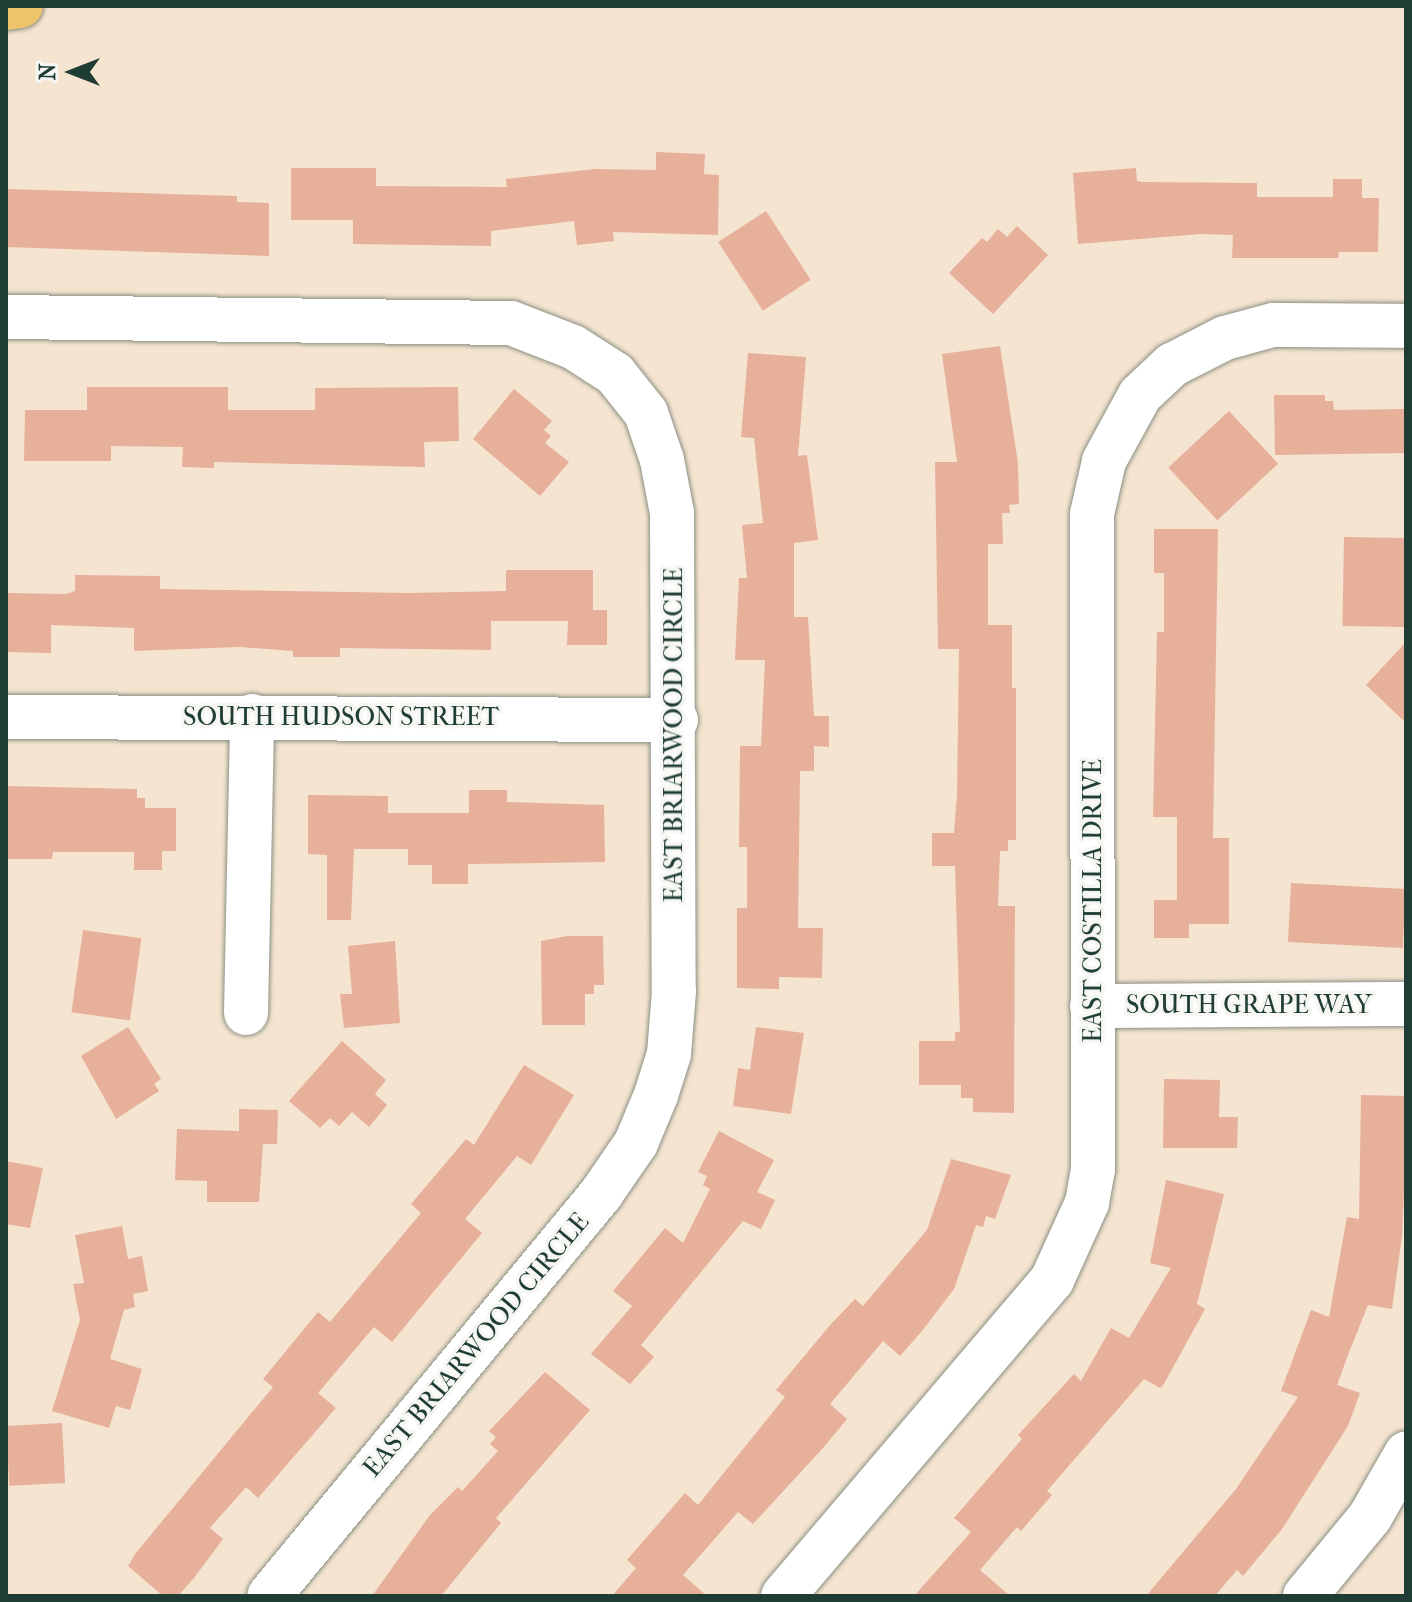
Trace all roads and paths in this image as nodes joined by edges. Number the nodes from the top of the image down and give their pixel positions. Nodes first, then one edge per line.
1 (21, 6) edge
2 (6, 8) edge
3 (6, 317) edge
4 (1406, 326) edge
5 (252, 716) junction
6 (6, 717) edge
7 (676, 720) junction
8 (1406, 1004) edge
9 (1092, 1006) junction
10 (246, 1013) dead end
11 (1406, 1454) edge
12 (269, 1596) edge
13 (783, 1596) edge
14 (1305, 1596) edge

1 - 2 main road
3 - 7 street, EAST BRIARWOOD CIRCLE
4 - 9 street, EAST COSTILLA DRIVE
5 - 6 street, SOUTH HUDSON STREET
5 - 7 street, SOUTH HUDSON STREET
5 - 10 street
7 - 12 street, EAST BRIARWOOD CIRCLE
8 - 9 street, SOUTH GRAPE WAY
9 - 13 street, EAST COSTILLA DRIVE
11 - 14 street

